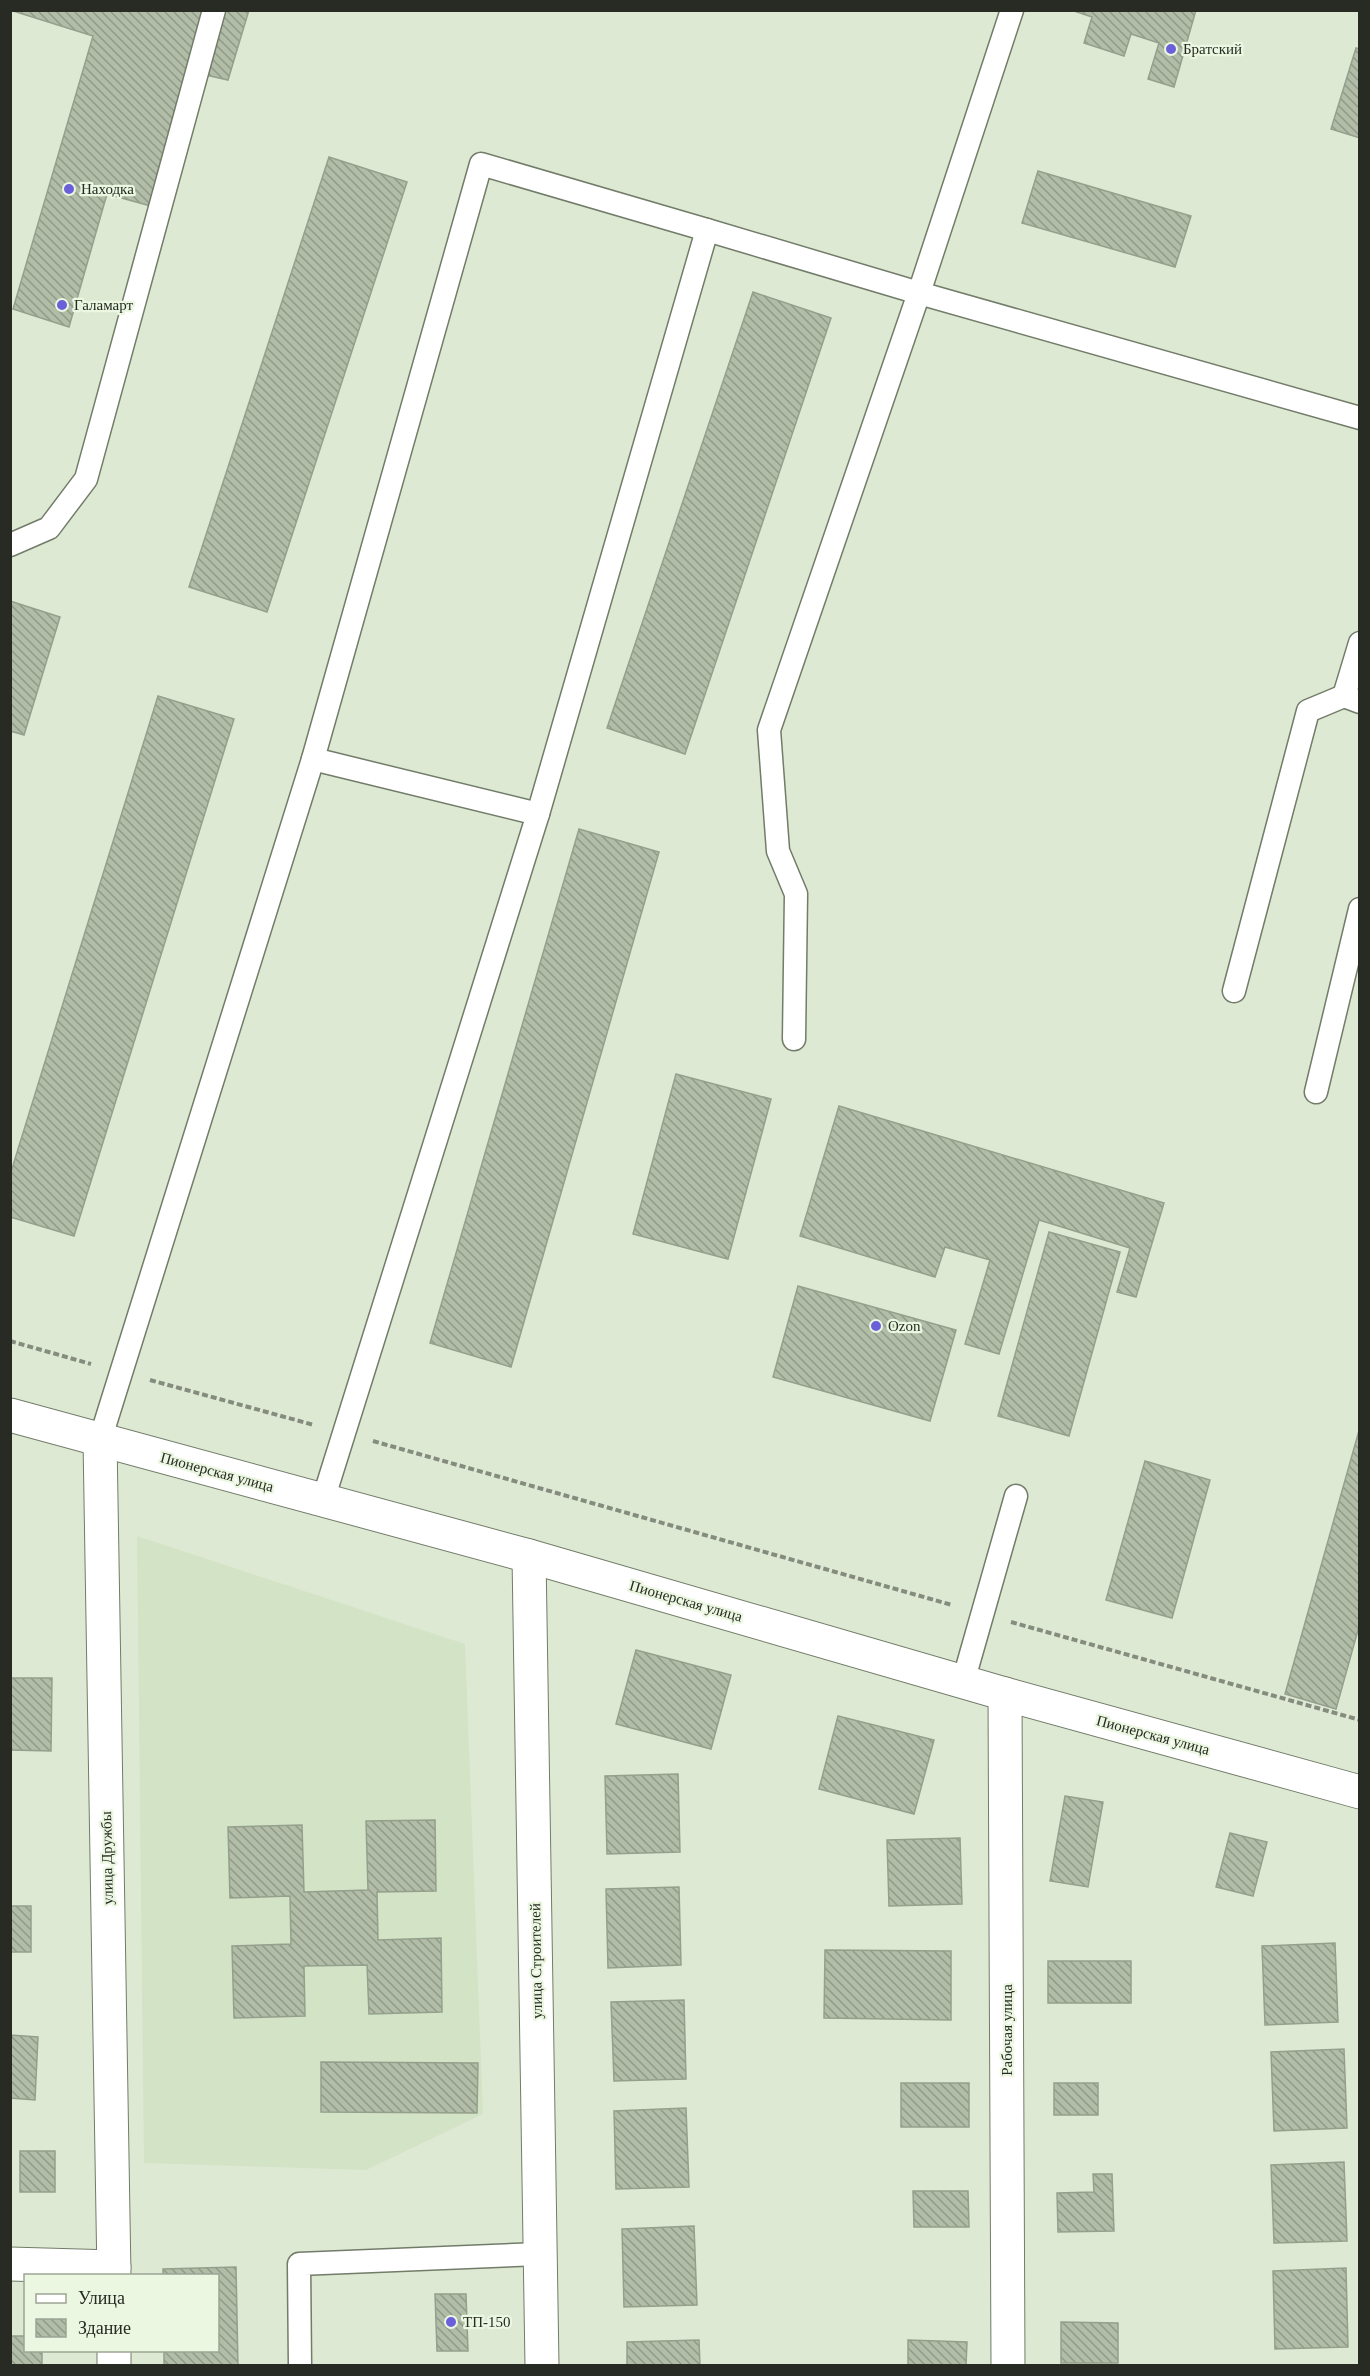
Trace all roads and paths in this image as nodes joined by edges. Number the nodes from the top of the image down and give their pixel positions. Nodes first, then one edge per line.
1 (214, 10) edge
2 (1012, 10) edge
3 (707, 230) junction
4 (919, 293) junction
5 (1359, 418) edge
6 (10, 545) edge
7 (1359, 643) edge
8 (1352, 699) edge
9 (313, 759) junction
10 (538, 814) junction
11 (1359, 909) edge
12 (1234, 991) dead end
13 (794, 1039) dead end
14 (1316, 1092) dead end
15 (10, 1341) edge
16 (121, 1372) junction
17 (10, 1416) edge
18 (344, 1433) junction
19 (100, 1440) junction
20 (1016, 1496) dead end
21 (323, 1500) junction
22 (530, 1556) junction
23 (983, 1614) junction
24 (963, 1682) junction
25 (1005, 1694) junction
26 (1359, 1720) edge
27 (1359, 1792) edge
28 (540, 2254) junction
29 (10, 2264) edge
30 (114, 2271) edge
31 (300, 2366) edge
32 (542, 2366) edge
33 (1008, 2366) edge

1 - 6 lane
2 - 4 lane
3 - 4 lane
3 - 9 lane
3 - 10 lane
4 - 5 lane
4 - 13 lane
7 - 8 lane
8 - 12 lane
9 - 10 lane
9 - 16 lane
10 - 18 lane
11 - 14 lane
15 - 16 path
16 - 18 path
16 - 19 lane
17 - 19 street, Пионерская улица
18 - 21 lane
18 - 23 path
19 - 21 street, Пионерская улица
19 - 30 street, улица Дружбы
20 - 23 lane
21 - 22 street, Пионерская улица
22 - 24 street, Пионерская улица
22 - 28 street, улица Строителей
23 - 24 lane
23 - 26 path
24 - 25 street, Пионерская улица
25 - 27 street, Пионерская улица
25 - 33 street, Рабочая улица
28 - 31 lane
28 - 32 street, улица Строителей
29 - 30 street

